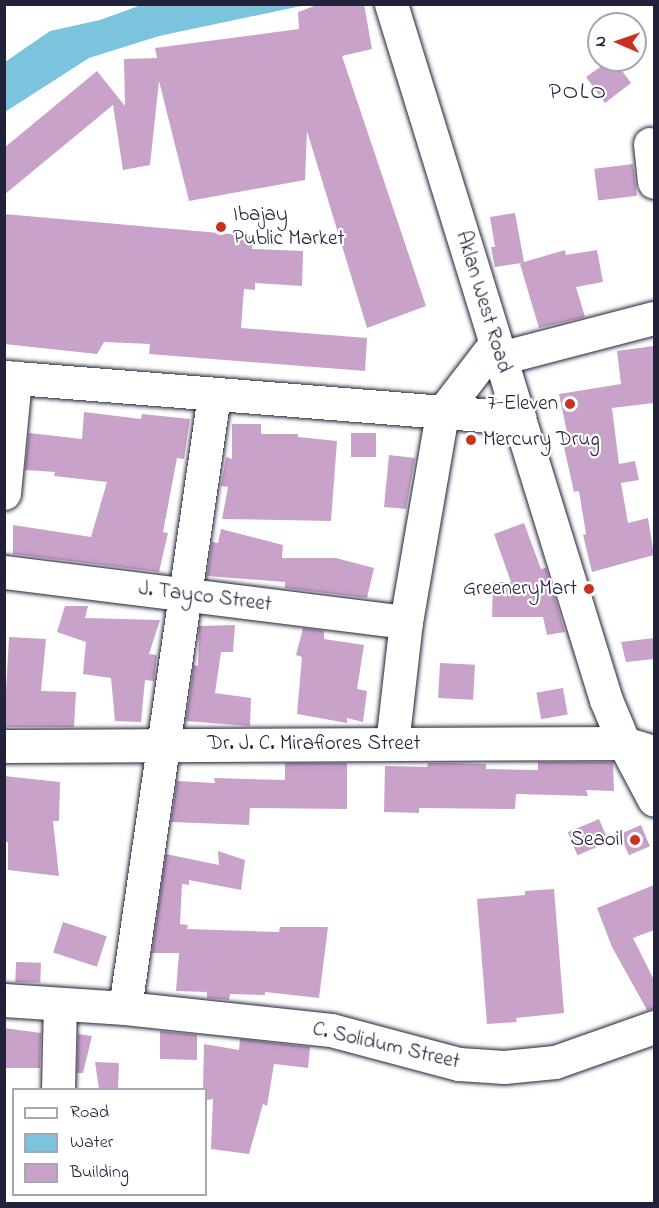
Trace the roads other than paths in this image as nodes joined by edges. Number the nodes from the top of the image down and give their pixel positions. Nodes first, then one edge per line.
1 (391, 4) edge
2 (650, 144) dead end
3 (654, 182) edge
4 (654, 318) edge
5 (498, 351) junction
6 (10, 378) edge
7 (214, 395) junction
8 (442, 413) junction
9 (519, 418) junction
10 (4, 493) edge
11 (4, 572) edge
12 (185, 594) junction
13 (406, 622) junction
14 (392, 744) junction
15 (163, 745) junction
16 (4, 746) edge
17 (639, 748) edge
18 (654, 800) edge
19 (4, 1000) edge
20 (60, 1004) junction
21 (125, 1008) junction
22 (654, 1027) edge
23 (58, 1088) edge

1 - 5 street, Aklan West Road
2 - 3 street
4 - 5 street
5 - 8 street
5 - 9 street, Aklan West Road
6 - 7 street
6 - 10 street
7 - 8 street
7 - 12 street
8 - 9 street
8 - 13 street
9 - 17 street, Aklan West Road
11 - 12 street, J. Tayco Street
12 - 13 street, J. Tayco Street
12 - 15 street
13 - 14 street
14 - 15 street, Dr. J. C. Miraflores Street
14 - 17 street, Dr. J. C. Miraflores Street
15 - 16 street, Dr. J. C. Miraflores Street
15 - 21 street
17 - 18 street, Aklan West Road
19 - 20 street, C. Solidum Street
20 - 21 street, C. Solidum Street
20 - 23 street
21 - 22 street, C. Solidum Street

